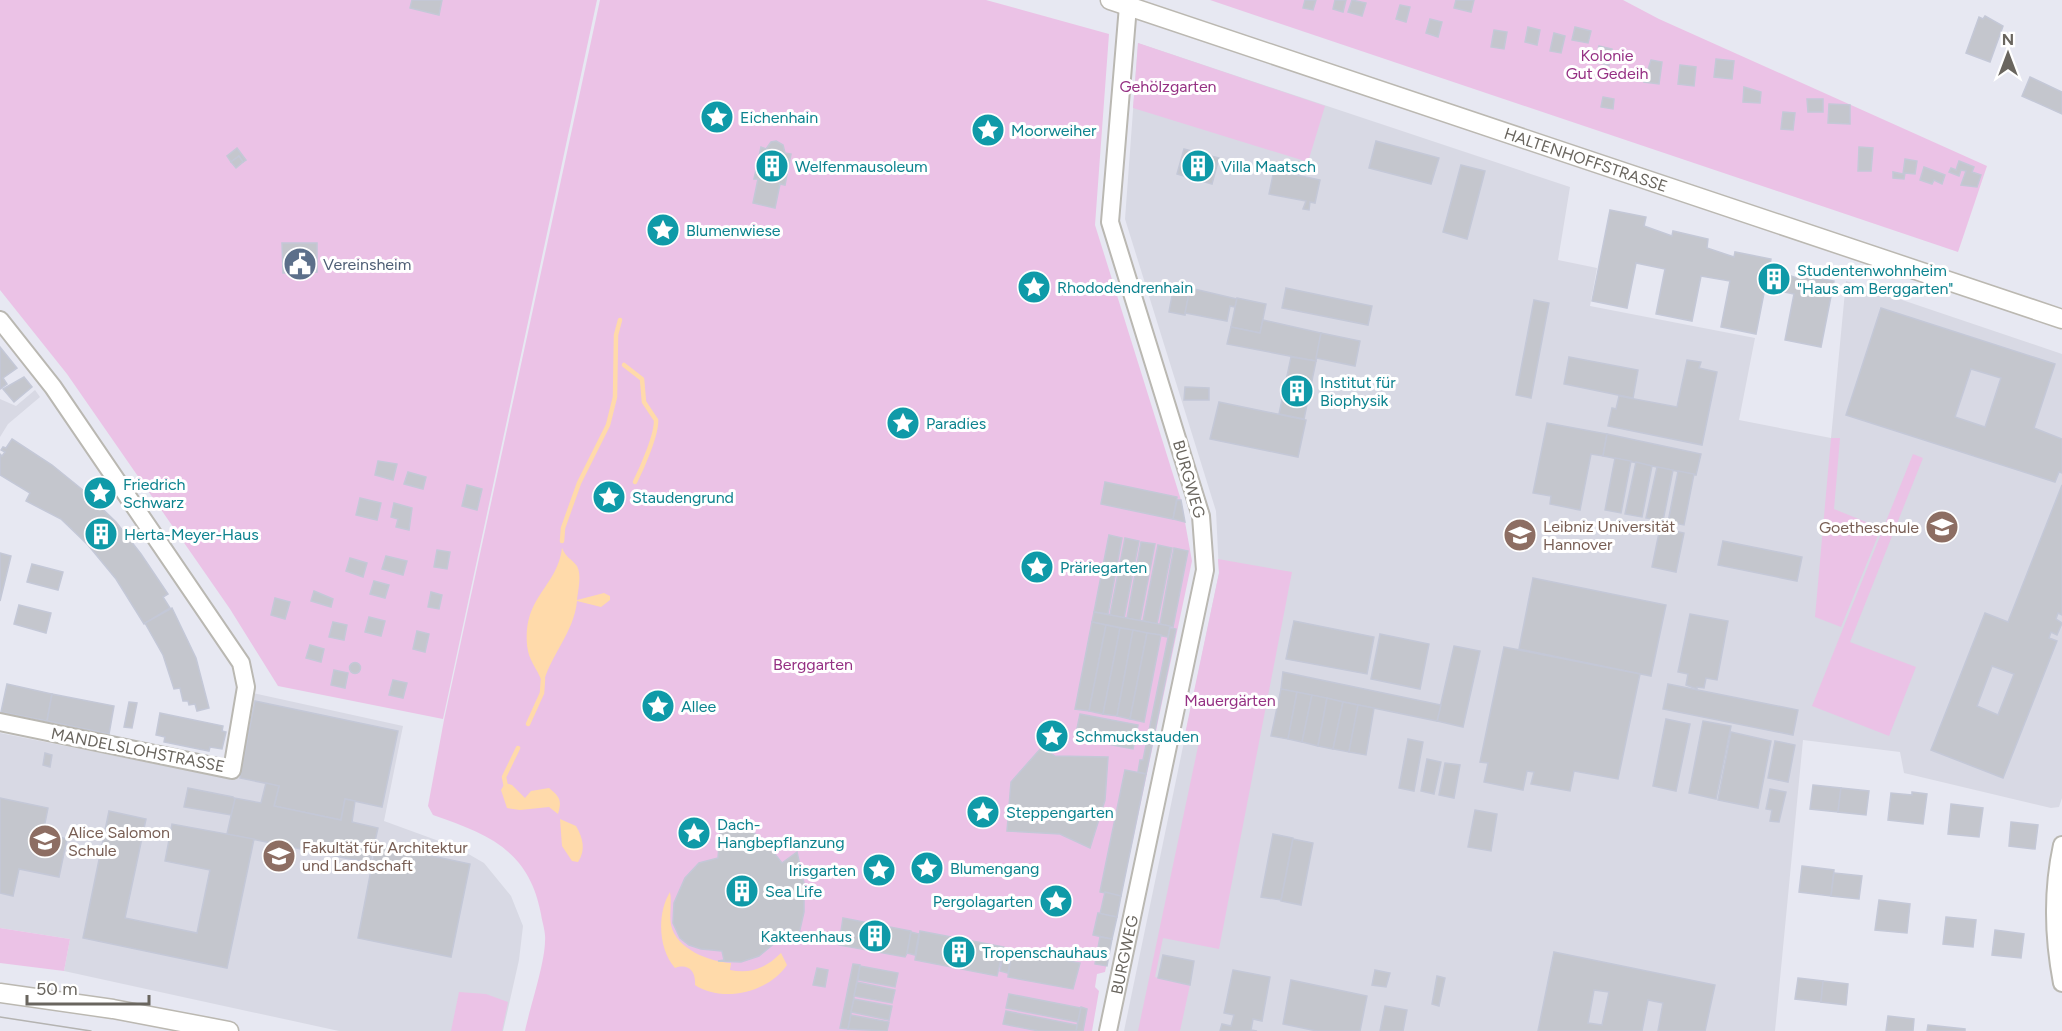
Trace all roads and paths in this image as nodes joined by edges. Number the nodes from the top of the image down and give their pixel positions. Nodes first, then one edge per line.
1 (1110, 0) edge
2 (1129, 3) edge
3 (2062, 319) edge
4 (0, 320) edge
5 (0, 722) edge
6 (2062, 845) edge
7 (2062, 982) edge
8 (0, 993) edge
9 (229, 1031) edge
10 (1108, 1031) edge

1 - 2 street, HALTENHOFFSTRASSE
2 - 3 street, HALTENHOFFSTRASSE
2 - 10 street, BURGWEG
4 - 5 street, MANDELSLOHSTRASSE
6 - 7 street
8 - 9 street

